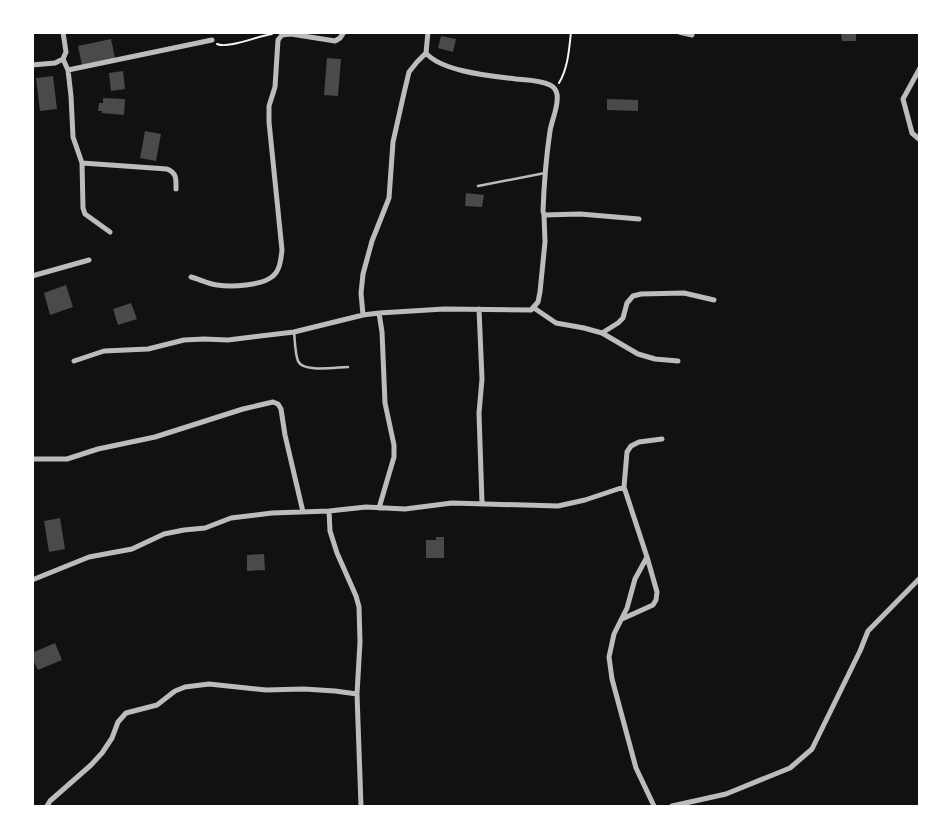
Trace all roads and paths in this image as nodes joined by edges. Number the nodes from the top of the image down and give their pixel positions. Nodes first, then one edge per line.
1 (62, 32) edge
2 (344, 32) edge
3 (428, 32) edge
4 (571, 32) edge
5 (679, 32) edge
6 (692, 35) dead end
7 (279, 37) junction
8 (212, 40) joint
9 (426, 53) junction
10 (63, 59) junction
11 (32, 65) edge
12 (920, 68) edge
13 (68, 70) junction
14 (555, 88) junction
15 (920, 140) edge
16 (82, 163) junction
17 (545, 173) junction
18 (478, 186) dead end
19 (176, 189) dead end
20 (544, 214) junction
21 (639, 220) dead end
22 (110, 232) dead end
23 (89, 260) dead end
24 (32, 276) edge
25 (191, 277) dead end
26 (714, 300) dead end
27 (534, 308) junction
28 (479, 309) junction
29 (379, 313) junction
30 (363, 315) junction
31 (294, 332) junction
32 (602, 333) junction
33 (74, 362) dead end
34 (678, 362) dead end
35 (348, 367) dead end
36 (662, 439) dead end
37 (32, 459) edge
38 (624, 487) junction
39 (482, 503) junction
40 (379, 508) junction
41 (329, 511) junction
42 (303, 512) junction
43 (647, 557) junction
44 (920, 578) edge
45 (32, 580) edge
46 (621, 619) junction
47 (357, 694) junction
48 (47, 806) edge
49 (361, 806) edge
50 (654, 806) edge
51 (672, 806) edge

1 - 10 street
2 - 7 street
3 - 9 street
4 - 14 path
5 - 6 street
7 - 8 path
7 - 25 street
8 - 13 street
9 - 14 street
9 - 30 street
10 - 11 street
10 - 13 street
12 - 15 street
13 - 16 street
14 - 17 street
16 - 19 street
16 - 22 street
17 - 18 lane
17 - 20 street
20 - 21 street
20 - 27 street
23 - 24 street
26 - 32 street
27 - 28 street
27 - 32 street
28 - 29 street
28 - 39 street
29 - 30 street
29 - 40 street
30 - 31 street
31 - 33 street
31 - 35 lane
32 - 34 street
36 - 38 street
37 - 42 street
38 - 39 street
38 - 43 street
39 - 40 street
40 - 41 street
41 - 42 street
41 - 47 street
42 - 45 street
43 - 46 street
43 - 46 street
44 - 51 street
46 - 50 street
47 - 48 street
47 - 49 street

